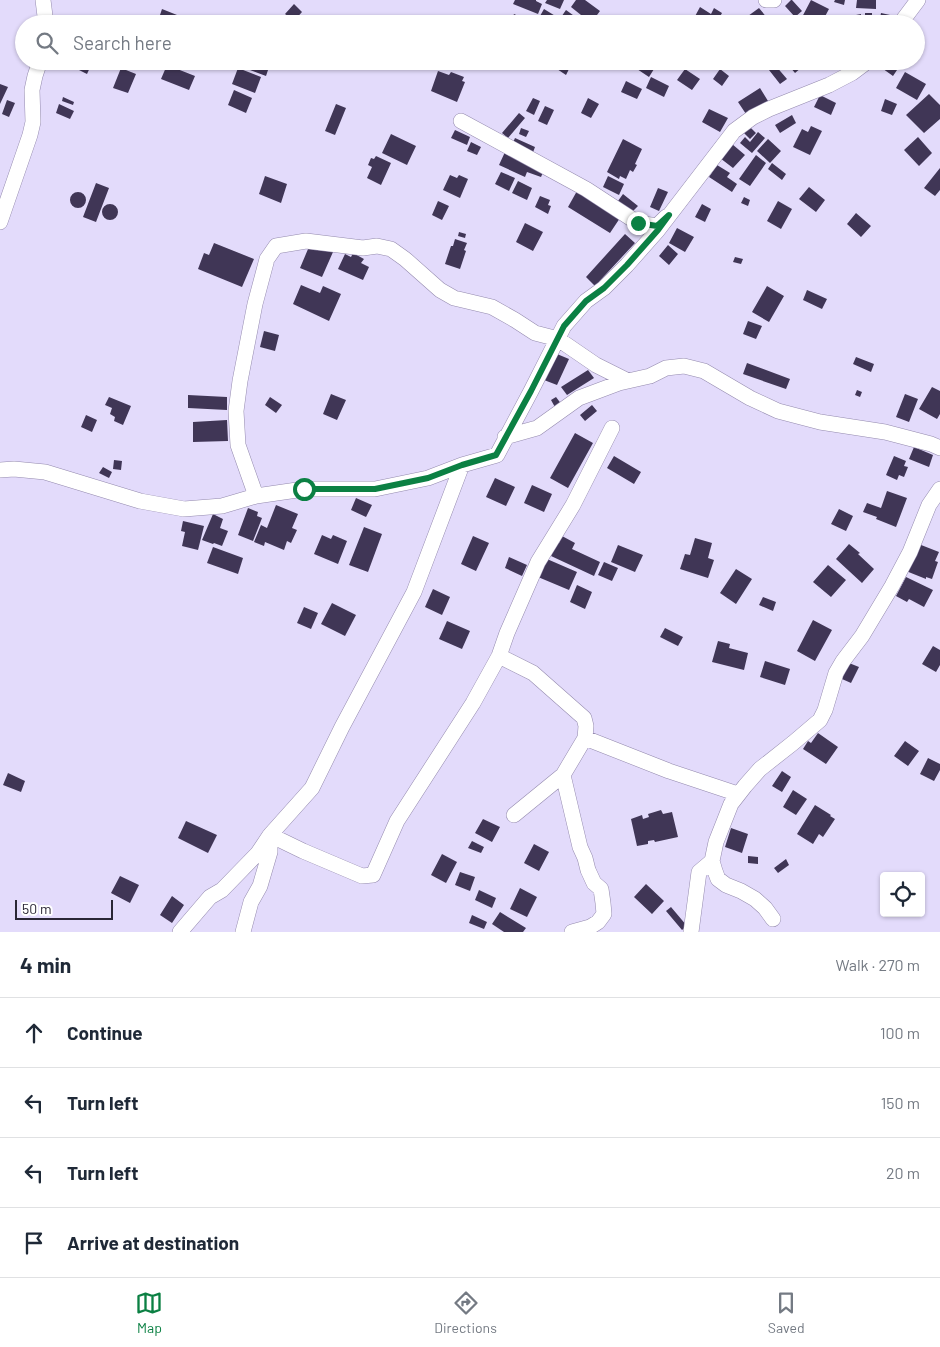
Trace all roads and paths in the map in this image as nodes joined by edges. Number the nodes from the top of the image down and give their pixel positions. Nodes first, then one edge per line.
1 (43, 0) edge
2 (766, 0) edge
3 (774, 0) edge
4 (918, 0) edge
5 (45, 15) edge
6 (907, 15) edge
7 (37, 70) edge
8 (856, 70) edge
9 (461, 121) dead end
10 (669, 215) junction
11 (0, 222) edge
12 (558, 339) junction
13 (628, 381) junction
14 (612, 428) dead end
15 (505, 437) junction
16 (940, 448) edge
17 (462, 465) junction
18 (0, 470) edge
19 (940, 489) edge
20 (256, 496) junction
21 (499, 656) junction
22 (585, 738) junction
23 (563, 775) junction
24 (738, 794) junction
25 (514, 815) dead end
26 (270, 835) junction
27 (712, 860) junction
28 (772, 920) dead end
29 (180, 932) edge
30 (243, 932) edge
31 (572, 932) edge
32 (691, 932) edge

1 - 5 street
2 - 3 street
4 - 6 street
7 - 11 street
8 - 10 street
9 - 10 street
10 - 12 street
12 - 13 street
12 - 15 street
12 - 20 street
13 - 15 street
13 - 16 street
14 - 21 street
15 - 17 street
17 - 20 street
17 - 26 street
18 - 20 street
19 - 24 street
21 - 22 street
21 - 26 street
22 - 23 street
22 - 24 street
23 - 25 street
23 - 31 street
24 - 27 street
26 - 29 street
26 - 30 street
27 - 28 street
27 - 32 street

